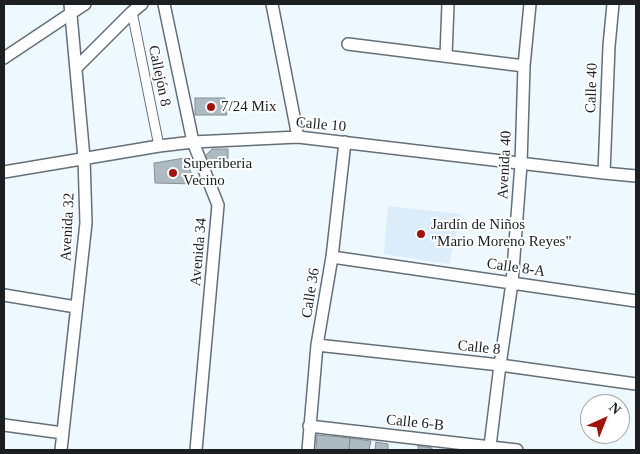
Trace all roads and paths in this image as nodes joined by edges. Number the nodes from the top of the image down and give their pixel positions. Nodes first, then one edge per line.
1 (85, 4) edge
2 (142, 4) edge
3 (164, 4) edge
4 (272, 4) edge
5 (448, 4) edge
6 (530, 4) edge
7 (612, 4) edge
8 (70, 8) edge
9 (132, 12) junction
10 (348, 44) dead end
11 (446, 56) junction
12 (4, 58) edge
13 (524, 66) junction
14 (76, 68) junction
15 (298, 137) junction
16 (193, 142) junction
17 (345, 142) junction
18 (159, 146) junction
19 (84, 158) junction
20 (521, 164) junction
21 (4, 172) edge
22 (604, 174) junction
23 (636, 176) edge
24 (332, 257) junction
25 (512, 283) junction
26 (4, 295) edge
27 (636, 301) edge
28 (76, 307) junction
29 (318, 345) junction
30 (500, 365) junction
31 (636, 384) edge
32 (4, 425) edge
33 (309, 426) junction
34 (63, 433) junction
35 (490, 446) junction
36 (62, 450) edge
37 (196, 450) edge
38 (308, 450) edge
39 (517, 450) edge

1 - 8 street
2 - 9 street
3 - 16 street, Avenida 34
4 - 15 street
5 - 11 street
6 - 13 street, Avenida 40
7 - 22 street, Calle 40
8 - 12 street
8 - 14 street, Avenida 32
9 - 14 street
9 - 18 street, Callejón 8
10 - 11 street
11 - 13 street
13 - 20 street, Avenida 40
14 - 19 street, Avenida 32
15 - 16 street, Calle 10
15 - 17 street, Calle 10
16 - 18 street, Calle 10
16 - 37 street, Avenida 34
17 - 20 street, Calle 10
17 - 24 street, Calle 36
18 - 19 street, Calle 10
19 - 21 street, Calle 10
19 - 28 street, Avenida 32
20 - 22 street, Calle 10
20 - 25 street, Avenida 40
22 - 23 street, Calle 10
24 - 25 street, Calle 8-A
24 - 29 street, Calle 36
25 - 27 street, Calle 8-A
25 - 30 street, Avenida 40
26 - 28 street
28 - 34 street, Avenida 32
29 - 30 street, Calle 8
29 - 33 street, Calle 36
30 - 31 street, Calle 8
30 - 35 street, Avenida 40
32 - 34 street
33 - 35 street, Calle 6-B
33 - 38 street, Calle 36
34 - 36 street, Avenida 32
35 - 39 street, Calle 6-B

